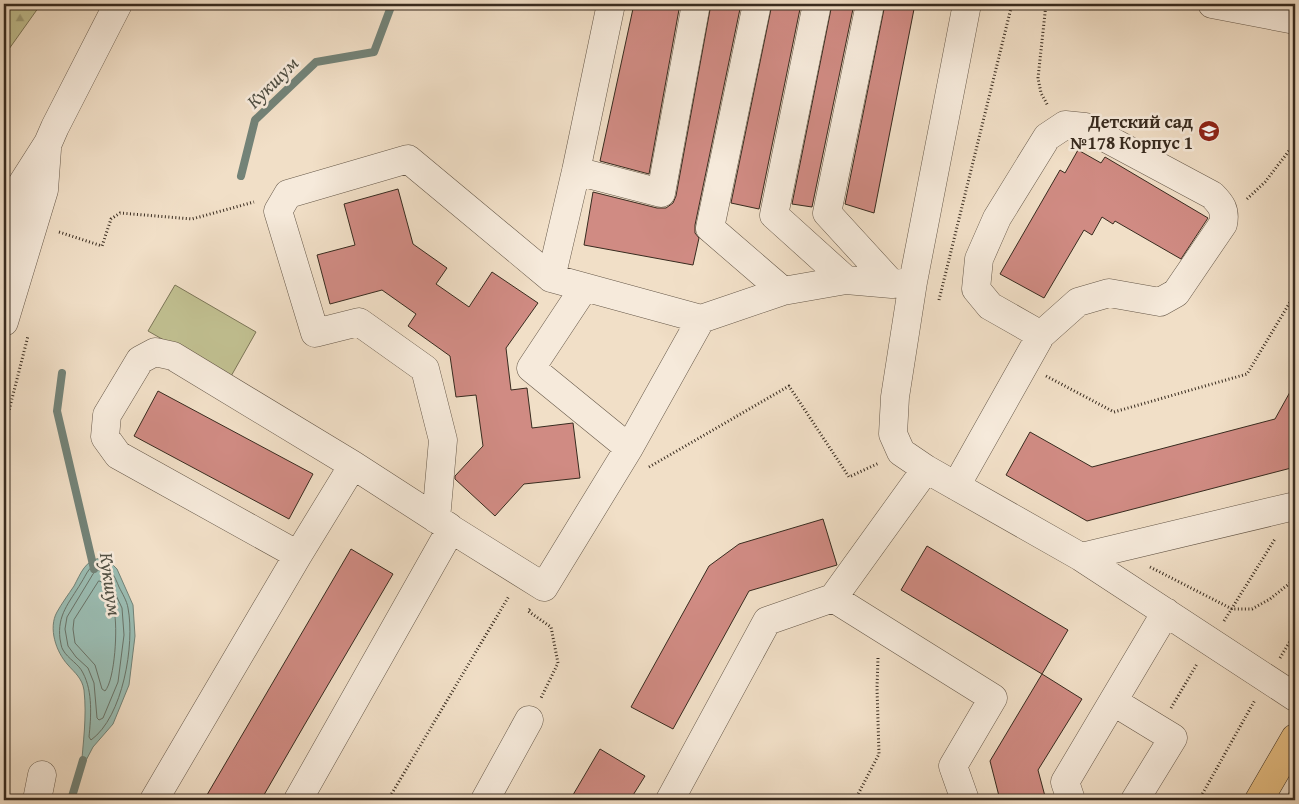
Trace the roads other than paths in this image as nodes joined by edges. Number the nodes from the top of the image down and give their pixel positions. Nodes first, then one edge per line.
1 (118, 4) edge
2 (610, 4) edge
3 (696, 4) edge
4 (756, 4) edge
5 (817, 4) edge
6 (870, 4) edge
7 (967, 4) edge
8 (1212, 4) edge
9 (1295, 20) edge
10 (576, 171) junction
11 (22, 188) edge
12 (4, 243) edge
13 (551, 278) junction
14 (846, 280) junction
15 (902, 283) junction
16 (584, 288) junction
17 (783, 291) junction
18 (701, 319) junction
19 (17, 324) edge
20 (1041, 335) junction
21 (629, 448) junction
22 (353, 465) junction
23 (926, 469) junction
24 (956, 486) junction
25 (1295, 506) edge
26 (444, 524) junction
27 (298, 554) junction
28 (1081, 557) junction
29 (833, 598) junction
30 (1166, 612) junction
31 (1295, 697) edge
32 (1114, 702) junction
33 (530, 720) road end
34 (1295, 738) edge
35 (154, 800) edge
36 (298, 800) edge
37 (486, 800) edge
38 (670, 800) edge
39 (965, 800) edge
40 (1072, 800) edge
41 (1135, 800) edge
42 (1259, 800) edge

1 - 11 street
2 - 10 street
3 - 10 street
4 - 17 street
5 - 14 street
6 - 15 street
7 - 15 street
8 - 9 street
10 - 13 street
11 - 12 street
11 - 19 street
13 - 16 street
13 - 26 street
14 - 15 street
14 - 17 street
15 - 23 street
16 - 18 street
16 - 21 street
17 - 18 street
18 - 21 street
20 - 20 street
20 - 24 street
21 - 26 street
22 - 26 street
22 - 27 street
22 - 27 street
23 - 24 street
23 - 29 street
24 - 28 street
25 - 28 street
26 - 36 street
27 - 35 street
28 - 30 street
29 - 38 street
29 - 39 street
30 - 31 street
30 - 32 street
32 - 40 street
32 - 41 street
33 - 37 street
34 - 42 main road

